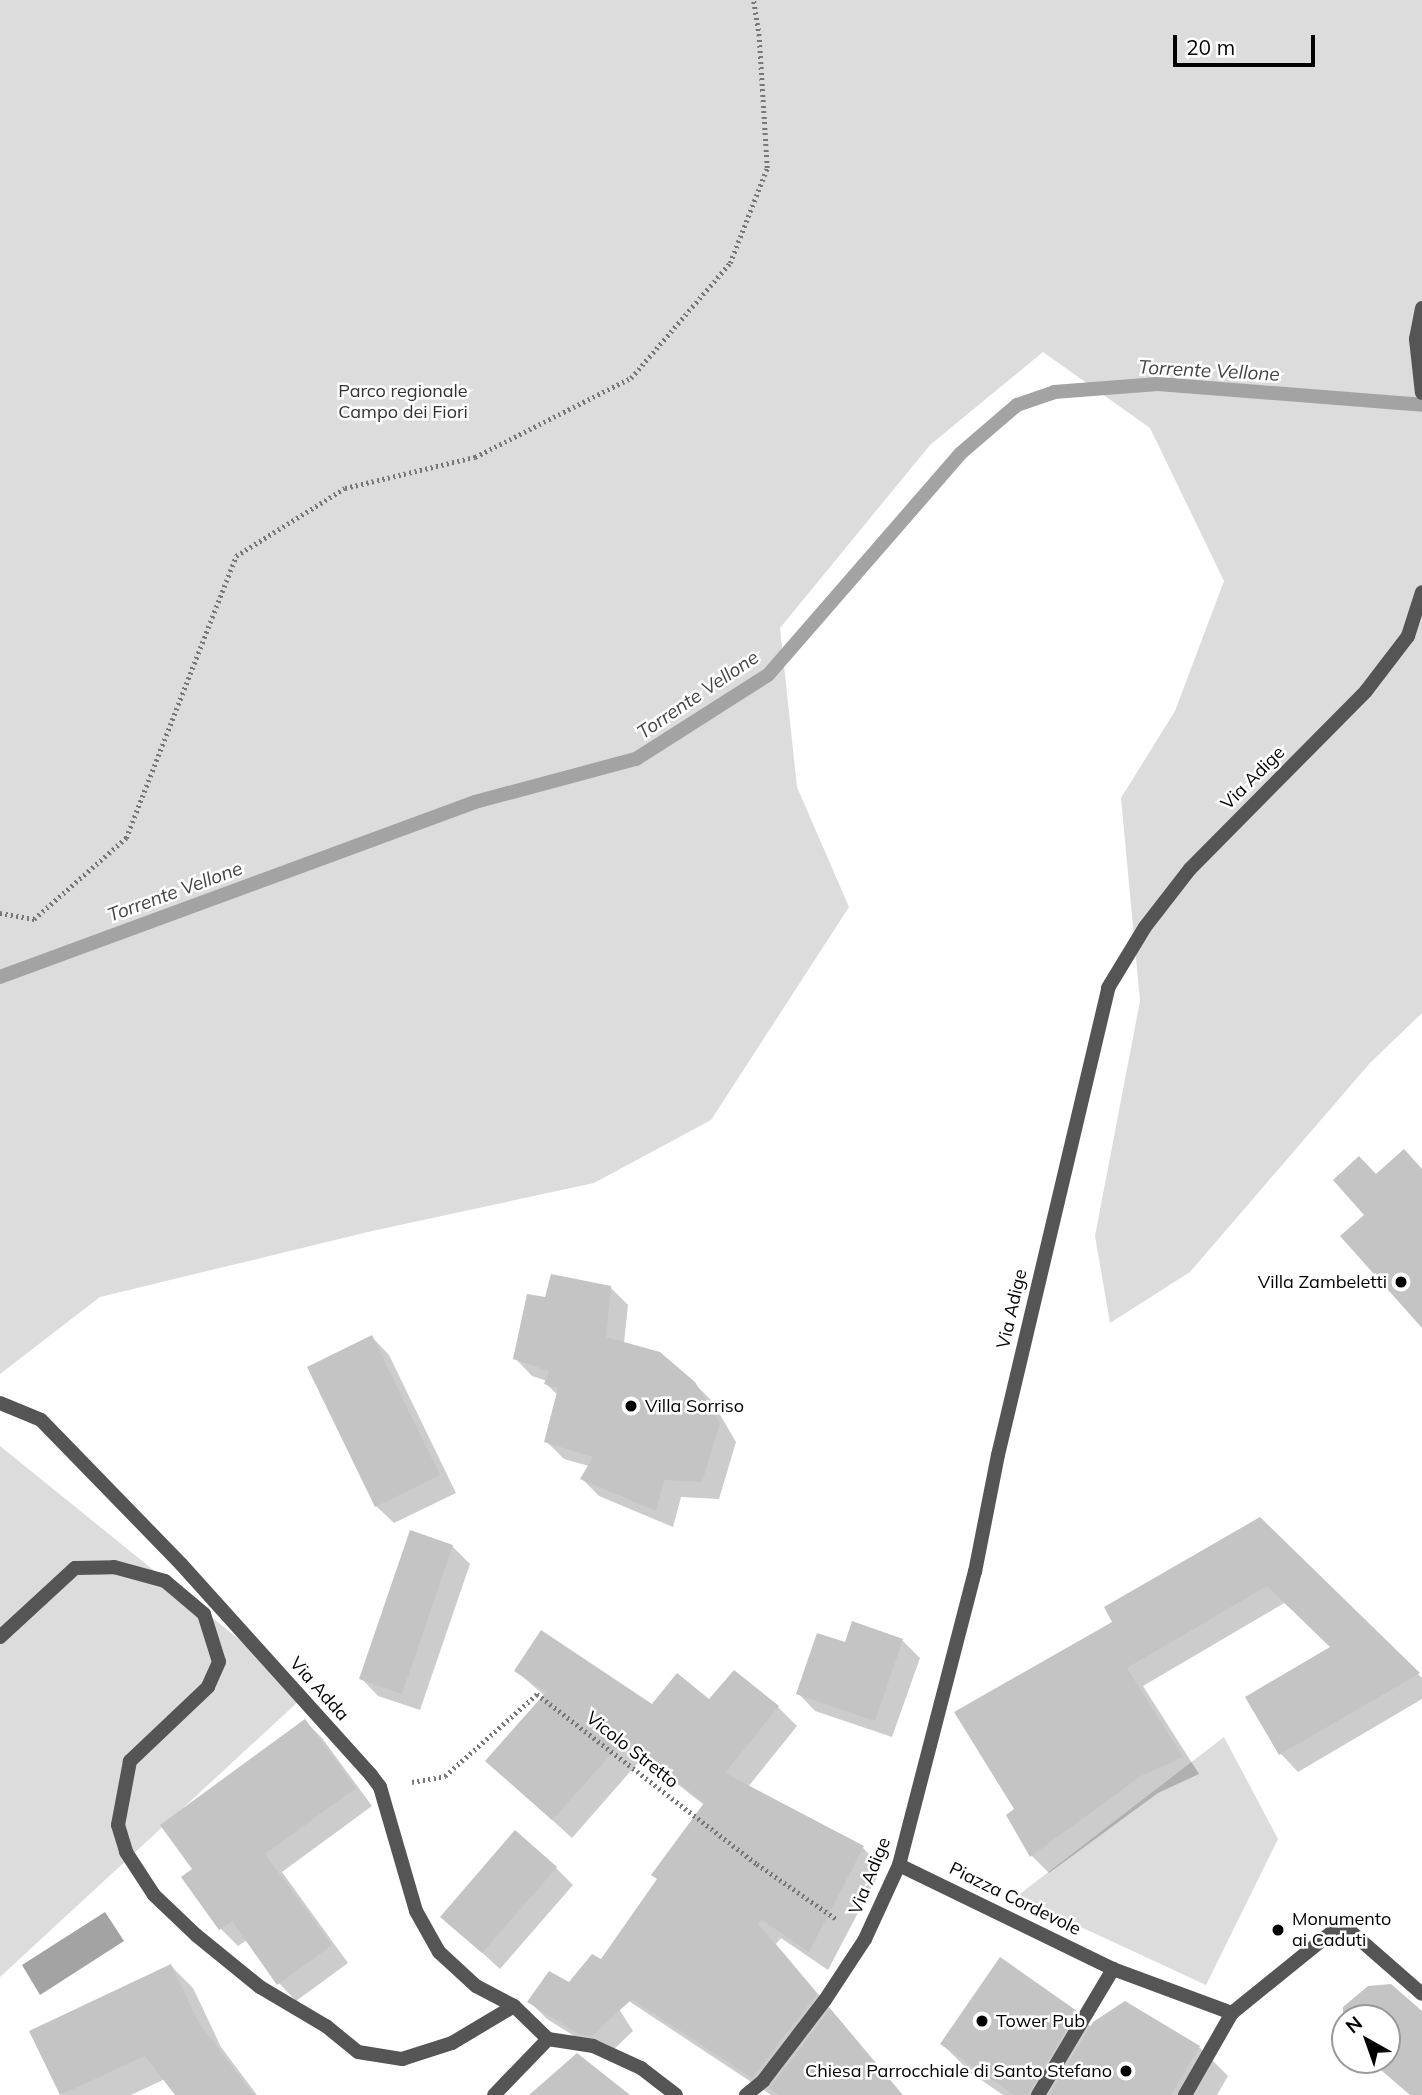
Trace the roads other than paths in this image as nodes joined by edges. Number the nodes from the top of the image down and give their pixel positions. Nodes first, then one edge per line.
1 (1422, 308) edge
2 (1422, 393) edge
3 (1422, 592) edge
4 (0, 1403) edge
5 (0, 1637) edge
6 (899, 1865) junction
7 (1114, 1969) junction
8 (1422, 1994) edge
9 (514, 2006) junction
10 (1232, 2013) junction
11 (548, 2039) junction
12 (494, 2095) edge
13 (676, 2095) edge
14 (746, 2095) edge
15 (1038, 2095) edge
16 (1185, 2095) edge

1 - 2 street
3 - 6 street, Via Adige
4 - 9 street, Via Adda
5 - 9 street
6 - 7 street, Piazza Cordevole
6 - 14 street, Via Adige
7 - 10 street, Piazza Cordevole
7 - 15 street
8 - 10 street
9 - 11 street, Via Adda
10 - 16 street
11 - 12 street
11 - 13 street

